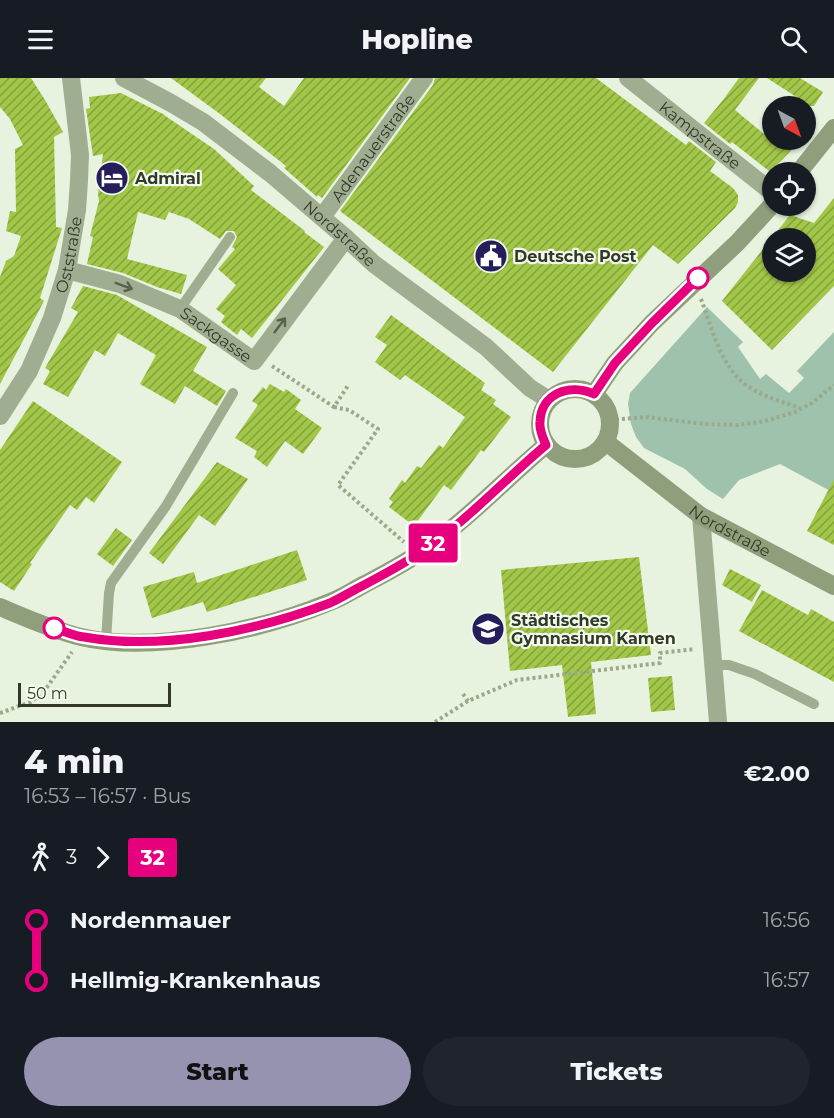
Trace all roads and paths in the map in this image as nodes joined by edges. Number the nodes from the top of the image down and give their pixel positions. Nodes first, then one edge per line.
1 (72, 78) edge
2 (124, 78) edge
3 (424, 78) edge
4 (628, 78) edge
5 (833, 130) edge
6 (807, 162) edge
7 (762, 184) edge
8 (762, 216) edge
9 (322, 217) junction
10 (230, 237) dead end
11 (346, 238) junction
12 (67, 270) junction
13 (694, 282) junction
14 (180, 309) junction
15 (254, 361) junction
16 (349, 384) dead end
17 (834, 385) edge
18 (233, 393) dead end
19 (594, 394) junction
20 (549, 400) junction
21 (334, 407) junction
22 (801, 409) junction
23 (0, 416) edge
24 (610, 420) junction
25 (606, 442) junction
26 (546, 445) junction
27 (701, 516) junction
28 (417, 554) junction
29 (834, 586) edge
30 (0, 607) edge
31 (81, 637) junction
32 (106, 640) junction
33 (711, 647) junction
34 (712, 665) junction
35 (463, 694) dead end
36 (468, 701) junction
37 (814, 704) dead end
38 (0, 713) edge
39 (435, 722) edge
40 (718, 722) edge

1 - 12 street, Oststraße
2 - 9 street, Nordstraße
3 - 9 street, Adenauerstraße
4 - 7 street, Kampstraße
5 - 6 street
8 - 13 street
9 - 11 street, Nordstraße
10 - 14 lane
15 -> 11 street, Sackgasse
11 - 20 street, Nordstraße
12 -> 14 street, Sackgasse
12 - 23 street, Oststraße
13 - 19 street
13 - 22 path
14 - 15 street, Sackgasse
15 - 21 path
16 - 21 path
17 - 22 path
18 - 32 lane
19 - 20 street
19 - 24 street
20 - 26 street
21 - 28 path
22 - 24 path
24 - 25 street
25 - 26 street
25 - 27 street, Nordstraße
26 - 28 street
27 - 29 street, Nordstraße
27 - 33 street
28 - 32 street
30 - 31 street
31 - 32 street
31 - 38 path
33 - 34 street
33 - 36 path
34 - 37 lane
34 - 40 street
35 - 36 path
36 - 39 path

